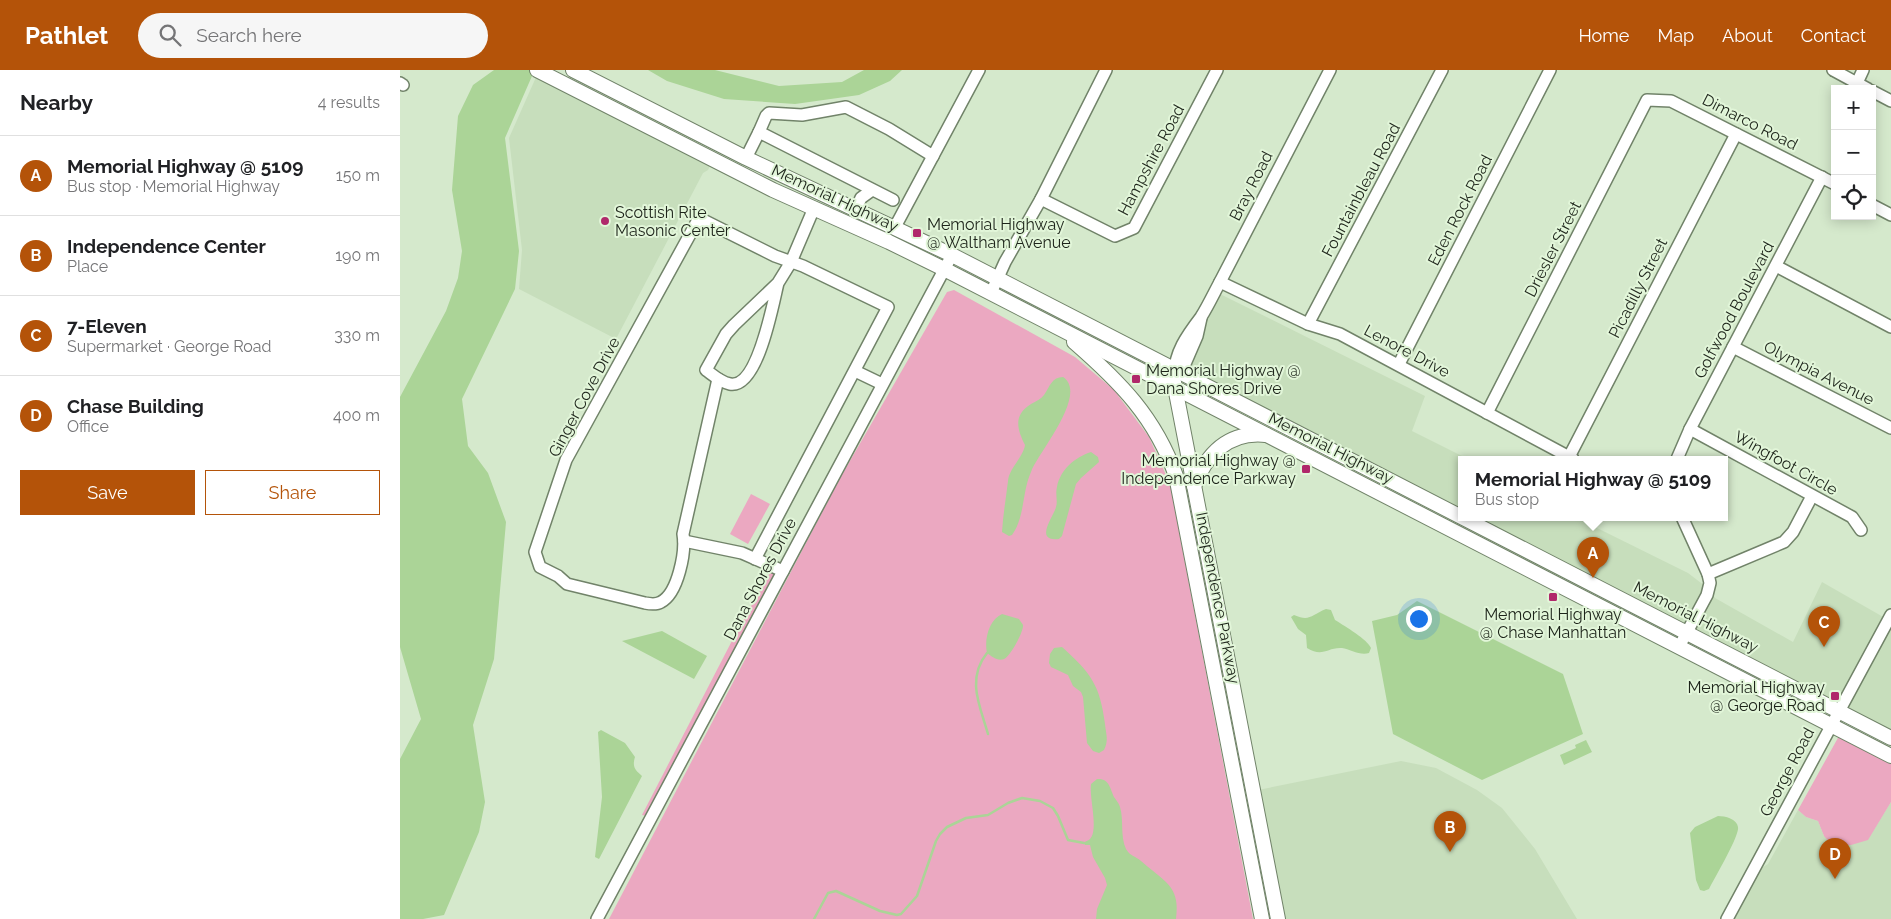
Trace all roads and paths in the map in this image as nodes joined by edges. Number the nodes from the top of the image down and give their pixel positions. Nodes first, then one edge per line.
1 (537, 70) edge
2 (573, 70) edge
3 (979, 70) edge
4 (1106, 70) edge
5 (1217, 70) edge
6 (1330, 70) edge
7 (1442, 70) edge
8 (1550, 70) edge
9 (1833, 70) edge
10 (1863, 70) edge
11 (1857, 82) junction
12 (1862, 85) edge
13 (1876, 93) edge
14 (1647, 100) joint
15 (1891, 101) edge
16 (759, 132) junction
17 (1736, 134) junction
18 (933, 156) junction
19 (746, 158) junction
20 (739, 173) junction
21 (1822, 177) junction
22 (1831, 182) edge
23 (866, 188) junction
24 (1041, 199) junction
25 (893, 200) dead end
26 (858, 204) junction
27 (1876, 207) edge
28 (814, 208) junction
29 (1891, 215) edge
30 (896, 227) junction
31 (889, 242) junction
32 (952, 254) junction
33 (791, 262) junction
34 (1776, 266) junction
35 (944, 269) junction
36 (998, 278) junction
37 (1220, 282) junction
38 (778, 283) junction
39 (991, 293) junction
40 (1308, 324) junction
41 (1054, 326) junction
42 (1891, 327) edge
43 (1733, 347) junction
44 (1398, 364) junction
45 (855, 371) junction
46 (1175, 376) junction
47 (718, 379) junction
48 (882, 384) junction
49 (1487, 414) junction
50 (1891, 428) edge
51 (1690, 429) junction
52 (1266, 435) junction
53 (1313, 441) junction
54 (1306, 455) junction
55 (1567, 456) edge
56 (1572, 456) edge
57 (1678, 456) edge
58 (1194, 486) junction
59 (1420, 495) junction
60 (1812, 496) junction
61 (1412, 510) junction
62 (1458, 515) edge
63 (1470, 521) edge
64 (1684, 521) edge
65 (1861, 530) dead end
66 (684, 540) junction
67 (1538, 556) junction
68 (755, 559) junction
69 (1530, 570) junction
70 (783, 571) junction
71 (1708, 574) junction
72 (1891, 615) edge
73 (1686, 632) junction
74 (1679, 647) junction
75 (1839, 711) junction
76 (1831, 725) junction
77 (1891, 738) edge
78 (1891, 756) edge
79 (597, 919) edge
80 (1262, 919) edge
81 (1278, 919) edge
82 (1727, 919) edge

1 - 20 main road, Memorial Highway
2 - 19 main road, Memorial Highway
3 - 18 street
4 - 24 street
5 - 24 street, Hampshire Road
6 - 37 street, Bray Road
7 - 40 street, Fountainbleau Road
8 - 44 street, Eden Rock Road
9 - 11 street
10 - 11 street
11 - 12 street
13 - 15 street
14 - 17 street, Dimarco Road
14 - 49 street, Driesler Street
16 - 18 street
16 - 19 street
16 - 23 street
17 - 21 street, Dimarco Road
17 - 56 street, Picadilly Street
18 - 30 street
19 - 20 main road
19 - 26 main road, Memorial Highway
20 - 28 main road, Memorial Highway
21 - 22 street, Dimarco Road
21 - 34 street, Golfwood Boulevard
23 - 25 street
23 - 26 street
24 - 36 street
26 - 30 main road, Memorial Highway
27 - 29 street
28 - 31 main road, Memorial Highway
28 - 33 street
30 - 31 main road
30 - 32 main road, Memorial Highway
31 - 35 main road, Memorial Highway
32 - 35 street, Dana Shores Drive
32 - 36 main road, Memorial Highway
33 - 38 street
33 - 45 street, Ginger Cove Drive
33 - 66 street, Ginger Cove Drive
34 - 42 street
34 - 43 street, Golfwood Boulevard
35 - 39 main road, Memorial Highway
35 - 48 street, Dana Shores Drive
36 - 39 street
36 - 46 main road, Memorial Highway
37 - 40 street, Lenore Drive
37 - 46 street, Bray Road
38 - 47 street
38 - 47 street
39 - 41 main road, Memorial Highway
40 - 44 street, Lenore Drive
41 - 46 main road, Memorial Highway
41 - 80 main road, Independence Parkway
43 - 50 street, Olympia Avenue
43 - 51 street, Golfwood Boulevard
44 - 49 street, Lenore Drive
45 - 48 street
45 - 68 street, Ginger Cove Drive
46 - 52 main road, Memorial Highway
46 - 53 main road, Memorial Highway
46 - 58 main road, Independence Parkway
47 - 66 street, Ginger Cove Drive
48 - 70 street, Dana Shores Drive
49 - 55 street, Lenore Drive
51 - 57 street, Golfwood Boulevard
51 - 60 street, Wingfoot Circle
52 - 54 main road, Memorial Highway
52 - 58 main road
53 - 54 main road
53 - 59 main road, Memorial Highway
54 - 61 main road, Memorial Highway
58 - 81 main road, Independence Parkway
59 - 61 main road
59 - 62 main road, Memorial Highway
60 - 65 street, Wingfoot Circle
60 - 71 street
61 - 69 main road, Memorial Highway
63 - 67 main road, Memorial Highway
64 - 71 street
66 - 68 street
67 - 69 main road
67 - 73 main road, Memorial Highway
68 - 70 street
69 - 74 main road, Memorial Highway
70 - 79 street, Dana Shores Drive
71 - 73 street
72 - 75 street, George Road
73 - 74 street
73 - 75 main road, Memorial Highway
74 - 76 main road, Memorial Highway
75 - 76 street, George Road
75 - 77 main road, Memorial Highway
76 - 78 main road, Memorial Highway
76 - 82 street, George Road

